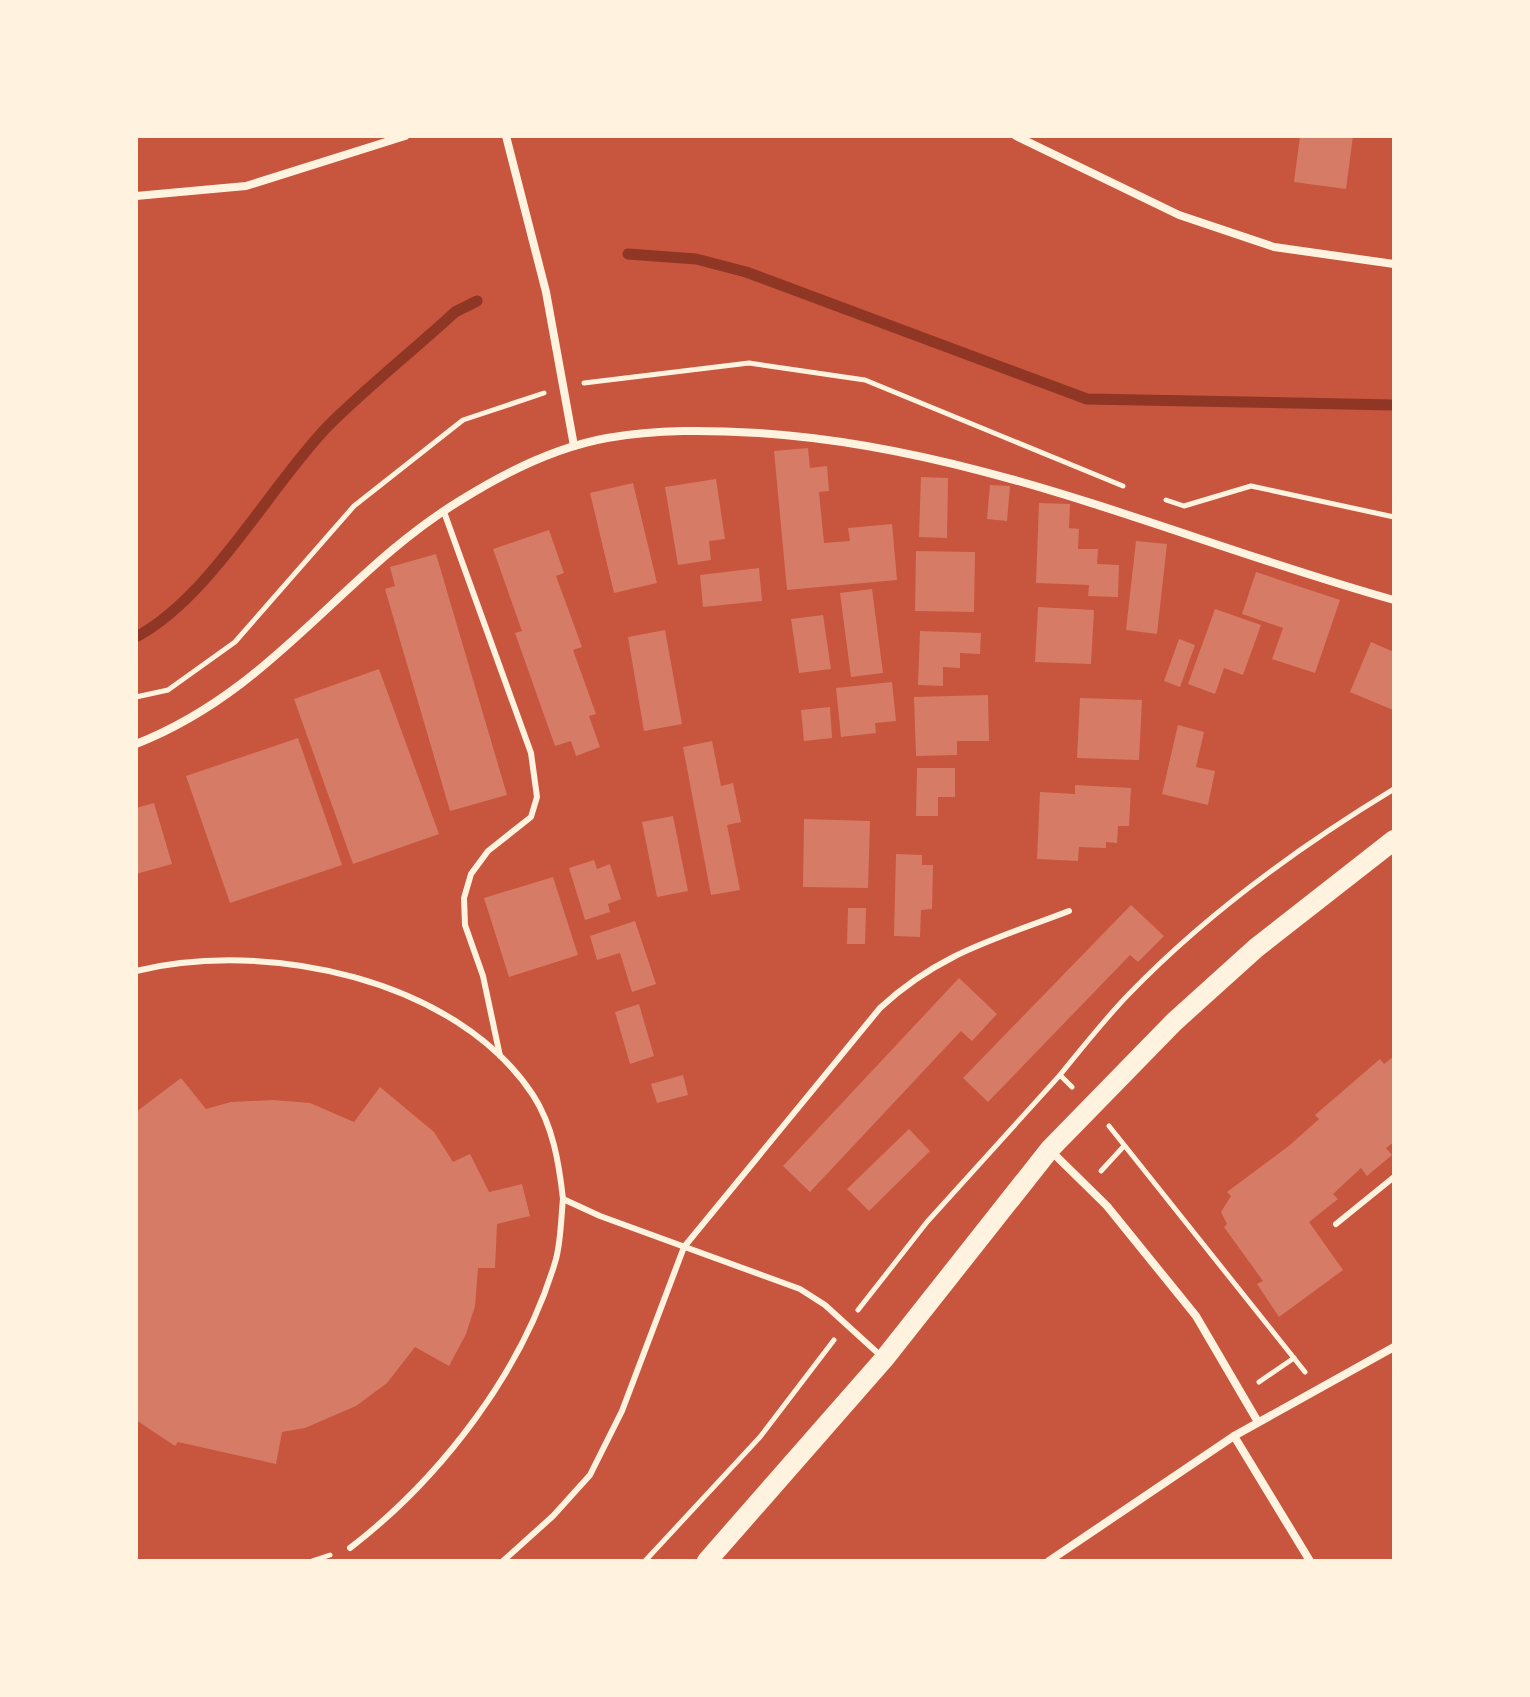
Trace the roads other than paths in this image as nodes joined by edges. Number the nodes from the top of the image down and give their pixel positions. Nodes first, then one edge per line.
1 (405, 136) edge
2 (506, 136) edge
3 (1016, 136) edge
4 (136, 196) edge
5 (1394, 264) edge
6 (574, 446) junction
7 (444, 512) junction
8 (1394, 600) edge
9 (136, 744) edge
10 (1394, 840) edge
11 (1069, 911) dead end
12 (136, 971) edge
13 (500, 1056) junction
14 (1050, 1149) junction
15 (1394, 1177) edge
16 (563, 1199) junction
17 (1336, 1224) dead end
18 (684, 1247) junction
19 (1394, 1347) edge
20 (884, 1359) junction
21 (1258, 1422) junction
22 (1234, 1436) junction
23 (350, 1548) dead end
24 (503, 1561) edge
25 (707, 1561) edge
26 (1049, 1561) edge
27 (1310, 1561) edge

1 - 4 street
2 - 6 street
3 - 5 street
6 - 7 street
6 - 8 street
7 - 9 street
7 - 13 lane
10 - 14 main road
11 - 18 lane
12 - 13 lane
13 - 16 lane
14 - 20 main road
14 - 21 street
15 - 17 lane
16 - 18 lane
16 - 23 lane
18 - 20 lane
18 - 24 lane
19 - 21 street
20 - 25 main road
21 - 22 street
22 - 26 street
22 - 27 street

